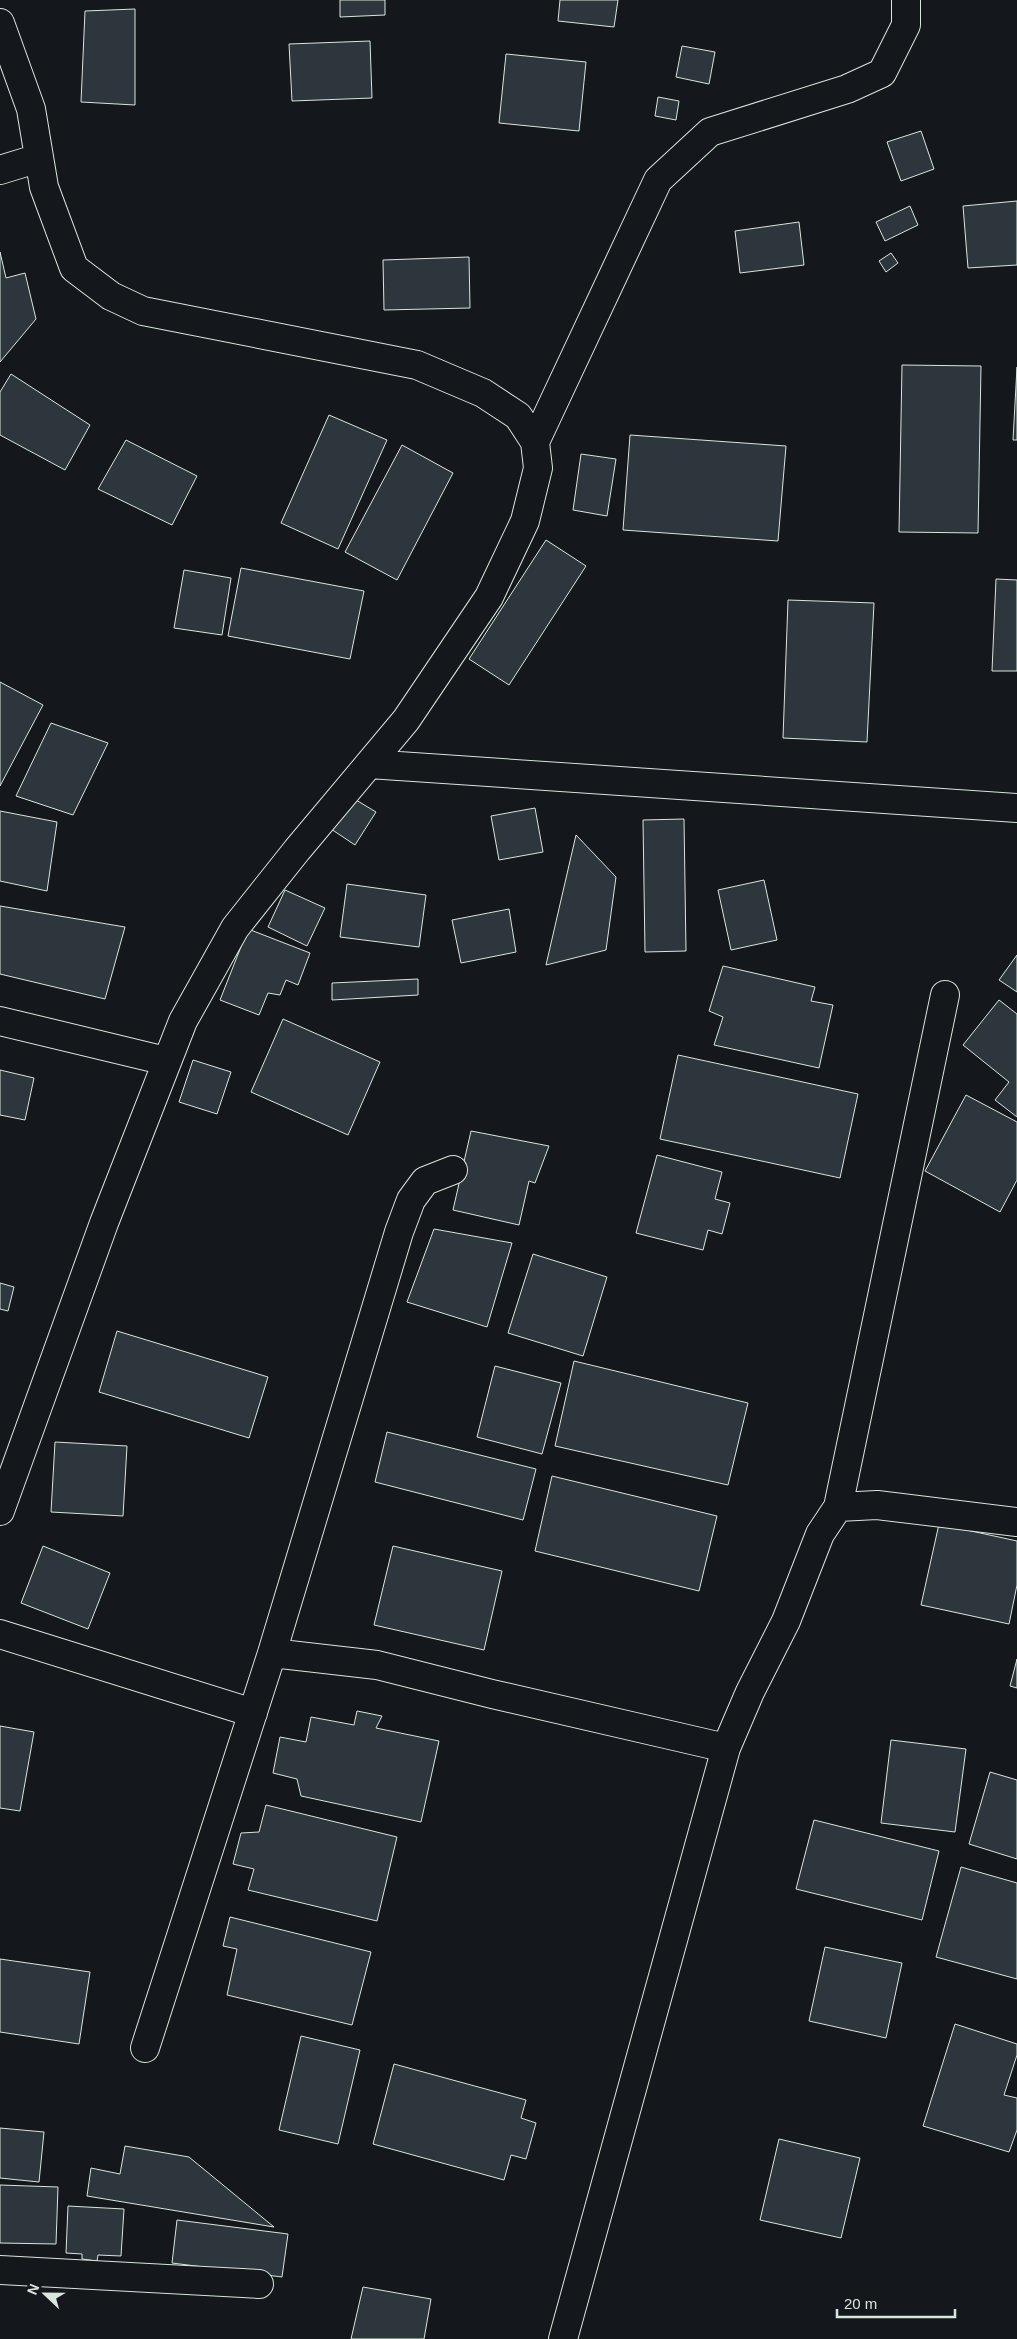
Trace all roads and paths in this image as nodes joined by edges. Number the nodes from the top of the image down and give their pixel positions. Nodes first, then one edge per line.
1 (906, 0) edge
2 (0, 23) edge
3 (39, 158) junction
4 (0, 170) edge
5 (535, 442) junction
6 (369, 764) junction
7 (1017, 808) edge
8 (944, 996) dead end
9 (0, 1021) edge
10 (166, 1060) junction
11 (453, 1170) dead end
12 (838, 1507) junction
13 (0, 1512) edge
14 (1017, 1522) edge
15 (0, 1634) edge
16 (272, 1654) junction
17 (253, 1713) junction
18 (726, 1748) junction
19 (145, 2048) dead end
20 (0, 2270) edge
21 (259, 2284) dead end
22 (563, 2339) edge

1 - 5 street
2 - 3 street
3 - 4 street
3 - 5 street
5 - 6 street
6 - 7 street
6 - 10 street
8 - 12 street
9 - 10 street
10 - 13 street
11 - 16 street
12 - 14 street
12 - 18 street
15 - 17 street
16 - 17 street
16 - 18 street
17 - 19 street
18 - 22 street
20 - 21 street

